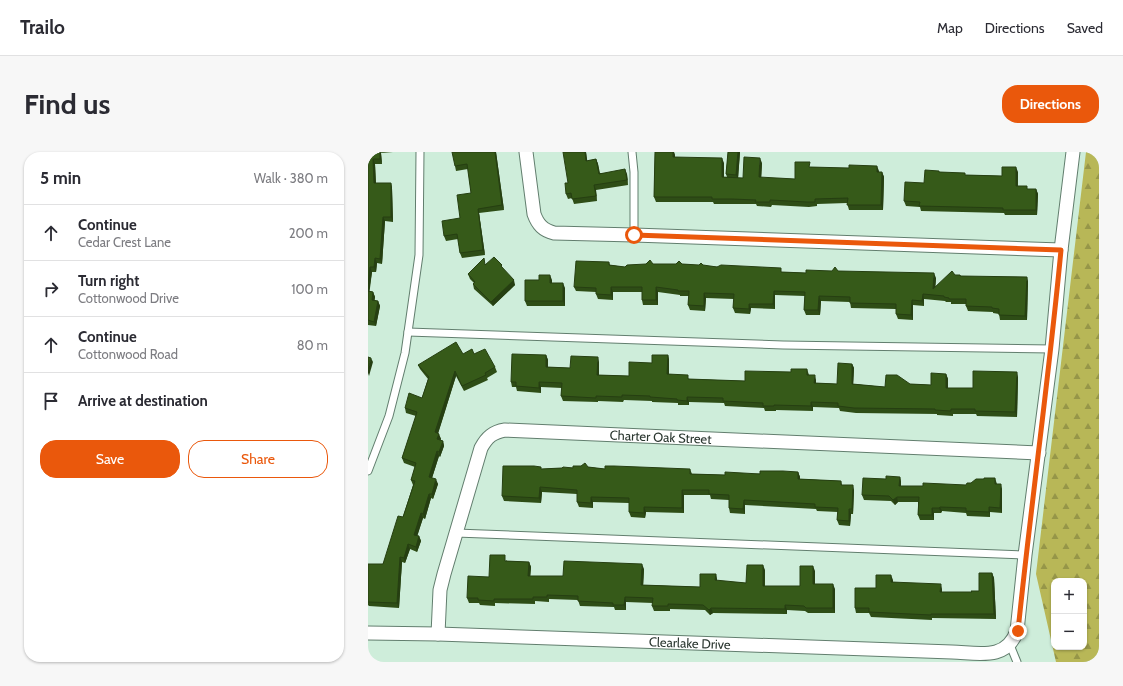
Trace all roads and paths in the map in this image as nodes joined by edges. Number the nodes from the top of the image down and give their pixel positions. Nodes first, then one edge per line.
1 (420, 152) edge
2 (526, 152) edge
3 (632, 152) edge
4 (1073, 152) edge
5 (634, 235) junction
6 (1061, 250) junction
7 (408, 332) junction
8 (1052, 348) junction
9 (1039, 453) junction
10 (368, 470) edge
11 (456, 533) junction
12 (1025, 555) junction
13 (368, 633) edge
14 (438, 634) junction
15 (1010, 645) junction
16 (1017, 662) edge

1 - 7 lane
2 - 5 street
3 - 5 lane
4 - 6 street
5 - 6 street
6 - 8 street
7 - 8 lane
7 - 10 lane
8 - 9 street
9 - 11 street, Charter Oak Street
9 - 12 street
11 - 12 lane
11 - 14 street, Charter Oak Street
12 - 15 street
13 - 14 street, Clearlake Drive
14 - 15 street, Clearlake Drive
15 - 16 lane

